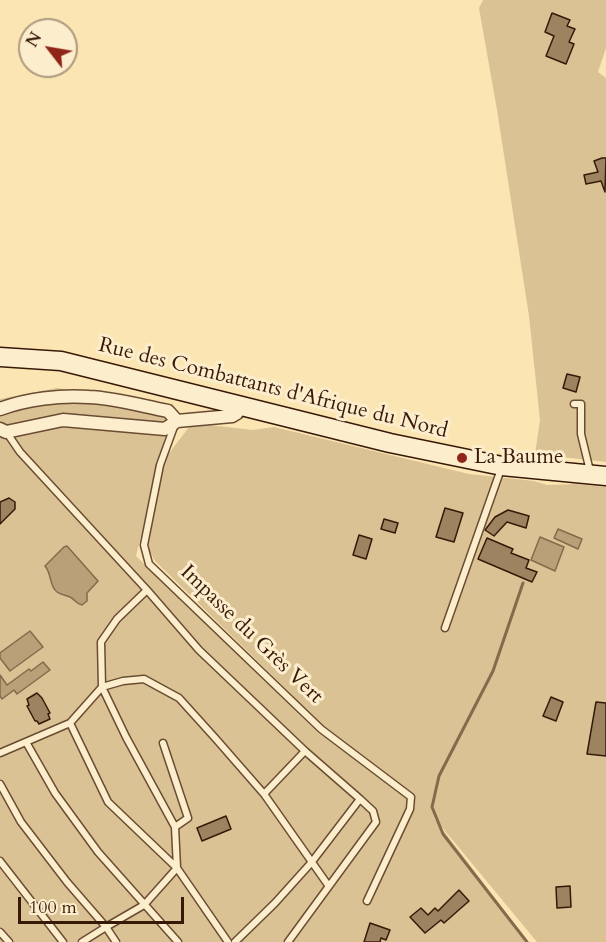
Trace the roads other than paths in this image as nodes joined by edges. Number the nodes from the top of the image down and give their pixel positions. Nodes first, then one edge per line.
1 (0, 357) edge
2 (239, 404) junction
3 (574, 404) dead end
4 (0, 409) edge
5 (177, 421) junction
6 (3, 431) edge
7 (502, 466) junction
8 (598, 475) edge
9 (147, 591) junction
10 (445, 628) dead end
11 (102, 687) junction
12 (70, 723) junction
13 (26, 742) junction
14 (163, 743) dead end
15 (305, 751) junction
16 (0, 753) edge
17 (0, 784) edge
18 (264, 794) junction
19 (360, 799) junction
20 (175, 827) junction
21 (0, 861) edge
22 (311, 863) junction
23 (177, 868) junction
24 (328, 885) junction
25 (367, 901) dead end
26 (144, 905) junction
27 (105, 927) junction
28 (0, 932) edge
29 (9, 942) edge
30 (63, 942) edge
31 (82, 942) edge
32 (116, 942) edge
33 (178, 942) edge
34 (228, 942) edge
35 (235, 942) edge
36 (288, 942) edge

1 - 2 main road, Rue des Combattants d'Afrique du Nord
2 - 5 street
2 - 7 main road, Rue des Combattants d'Afrique du Nord
3 - 8 lane
4 - 5 street
5 - 6 street
5 - 25 lane, Impasse du Grès Vert
6 - 9 lane
7 - 8 main road, Rue des Combattants d'Afrique du Nord
7 - 10 lane
9 - 11 lane
9 - 15 lane
11 - 12 lane
11 - 18 lane
11 - 20 lane
12 - 13 lane
12 - 23 lane
13 - 16 lane
13 - 26 lane
14 - 20 lane
15 - 18 lane
15 - 19 lane
17 - 27 lane
18 - 22 lane
19 - 22 lane
19 - 24 lane
20 - 23 lane
21 - 30 lane
22 - 24 lane
22 - 35 lane
23 - 26 lane
23 - 34 lane
24 - 36 lane
26 - 27 lane
26 - 33 lane
27 - 31 lane
27 - 32 lane
28 - 29 lane

